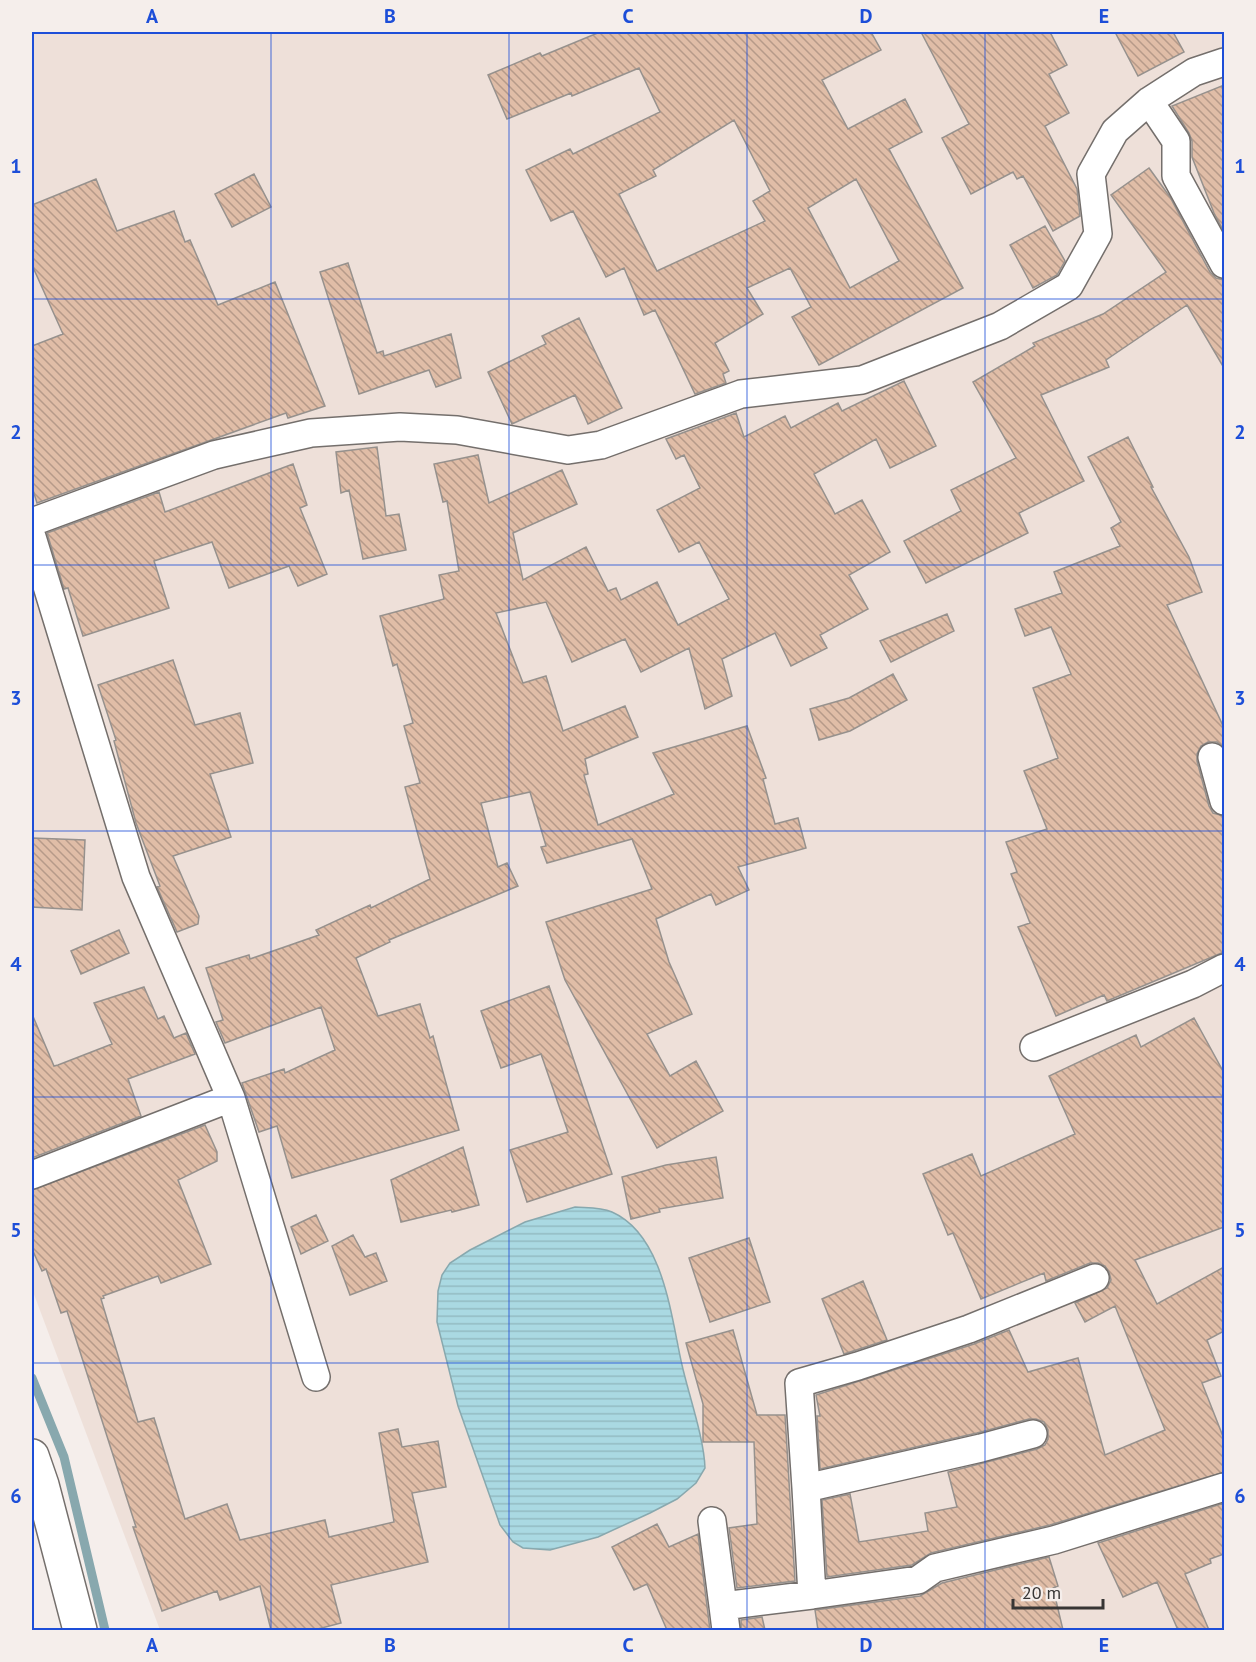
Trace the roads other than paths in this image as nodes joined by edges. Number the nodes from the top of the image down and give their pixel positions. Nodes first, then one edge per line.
1 (1224, 62) edge
2 (1149, 101) junction
3 (1224, 264) edge
4 (32, 522) edge
5 (32, 537) edge
6 (1212, 757) dead end
7 (1224, 801) edge
8 (1224, 968) edge
9 (1034, 1047) dead end
10 (231, 1098) junction
11 (32, 1175) edge
12 (1095, 1278) dead end
13 (316, 1377) dead end
14 (1033, 1434) dead end
15 (32, 1456) edge
16 (1224, 1486) edge
17 (806, 1488) junction
18 (712, 1521) dead end
19 (812, 1595) junction
20 (724, 1618) edge
21 (80, 1630) edge

1 - 2 street
2 - 3 street
2 - 4 street
5 - 10 street
6 - 7 street
8 - 9 street
10 - 11 street
10 - 13 street
12 - 17 street
14 - 17 street
15 - 21 street
16 - 19 street
17 - 19 street
18 - 20 street
19 - 20 street

